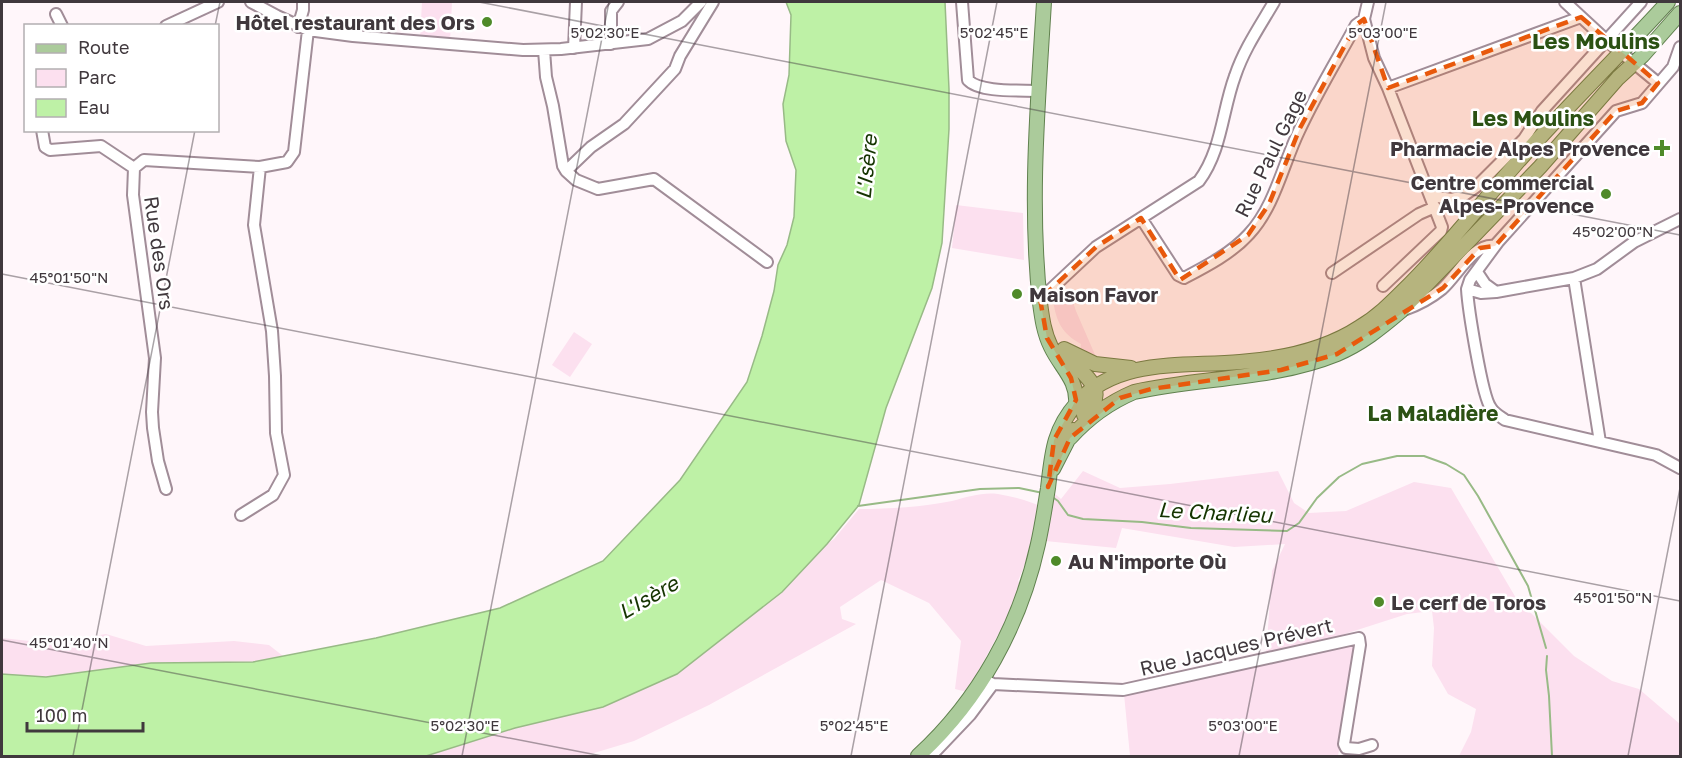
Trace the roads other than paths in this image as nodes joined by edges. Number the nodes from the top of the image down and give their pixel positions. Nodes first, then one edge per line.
1 (218, 2) edge
2 (251, 2) edge
3 (303, 2) edge
4 (576, 2) edge
5 (618, 2) edge
6 (713, 2) edge
7 (962, 2) edge
8 (1044, 2) edge
9 (1274, 2) edge
10 (1368, 2) edge
11 (1565, 2) edge
12 (1641, 2) edge
13 (1668, 2) edge
14 (697, 3) edge
15 (56, 14) dead end
16 (1680, 14) edge
17 (1581, 17) junction
18 (1364, 20) junction
19 (61, 24) edge
20 (170, 24) edge
21 (303, 29) junction
22 (1606, 40) junction
23 (611, 44) junction
24 (1680, 47) edge
25 (574, 48) junction
26 (544, 50) junction
27 (1622, 52) junction
28 (1634, 63) junction
29 (1658, 83) junction
30 (1388, 88) junction
31 (1039, 91) junction
32 (42, 132) edge
33 (260, 167) junction
34 (134, 168) junction
35 (566, 171) junction
36 (1433, 202) junction
37 (1141, 218) junction
38 (1680, 219) edge
39 (1497, 244) junction
40 (768, 262) dead end
41 (1477, 272) junction
42 (1332, 273) dead end
43 (1574, 278) junction
44 (1383, 286) dead end
45 (1467, 289) junction
46 (1496, 292) junction
47 (1040, 299) junction
48 (1401, 311) junction
49 (1060, 347) junction
50 (1142, 368) junction
51 (1095, 387) junction
52 (1076, 404) junction
53 (1070, 438) junction
54 (1600, 442) junction
55 (1680, 468) edge
56 (1048, 487) junction
57 (166, 489) dead end
58 (241, 515) dead end
59 (988, 682) junction
60 (1372, 745) dead end
61 (918, 756) edge
62 (931, 756) edge

1 - 20 street
2 - 21 street
3 - 21 street
4 - 25 street
5 - 23 street
6 - 35 street
7 - 31 street
8 - 31 main road
9 - 37 street
10 - 18 street
11 - 17 street
12 - 22 street
13 - 27 main road
14 - 23 street
15 - 19 street
16 - 28 main road
17 - 22 street
17 - 30 street
18 - 30 street
18 - 37 street, Rue Paul Gage
21 - 26 street
21 - 33 street
22 - 27 street
22 - 36 street
23 - 25 street
24 - 29 street
25 - 26 street
26 - 35 street
27 - 28 street
27 - 50 main road
28 - 29 street
28 - 48 main road
29 - 39 street
30 - 36 street
31 - 47 main road
32 - 34 street
33 - 34 street
33 - 58 street
34 - 57 street, Rue des Ors
35 - 40 street
36 - 42 street
36 - 44 street
37 - 47 street
38 - 43 street
39 - 41 street
39 - 48 street
41 - 45 street
41 - 46 street
43 - 46 street
43 - 54 street
45 - 46 street
45 - 54 street
47 - 49 main road
47 - 52 main road
48 - 53 main road
49 - 50 main road
49 - 51 main road
50 - 51 main road
51 - 52 main road
51 - 53 main road
52 - 56 main road
53 - 56 main road
54 - 55 street
56 - 59 main road
59 - 60 street, Rue Jacques Prévert
59 - 61 main road
59 - 62 street

